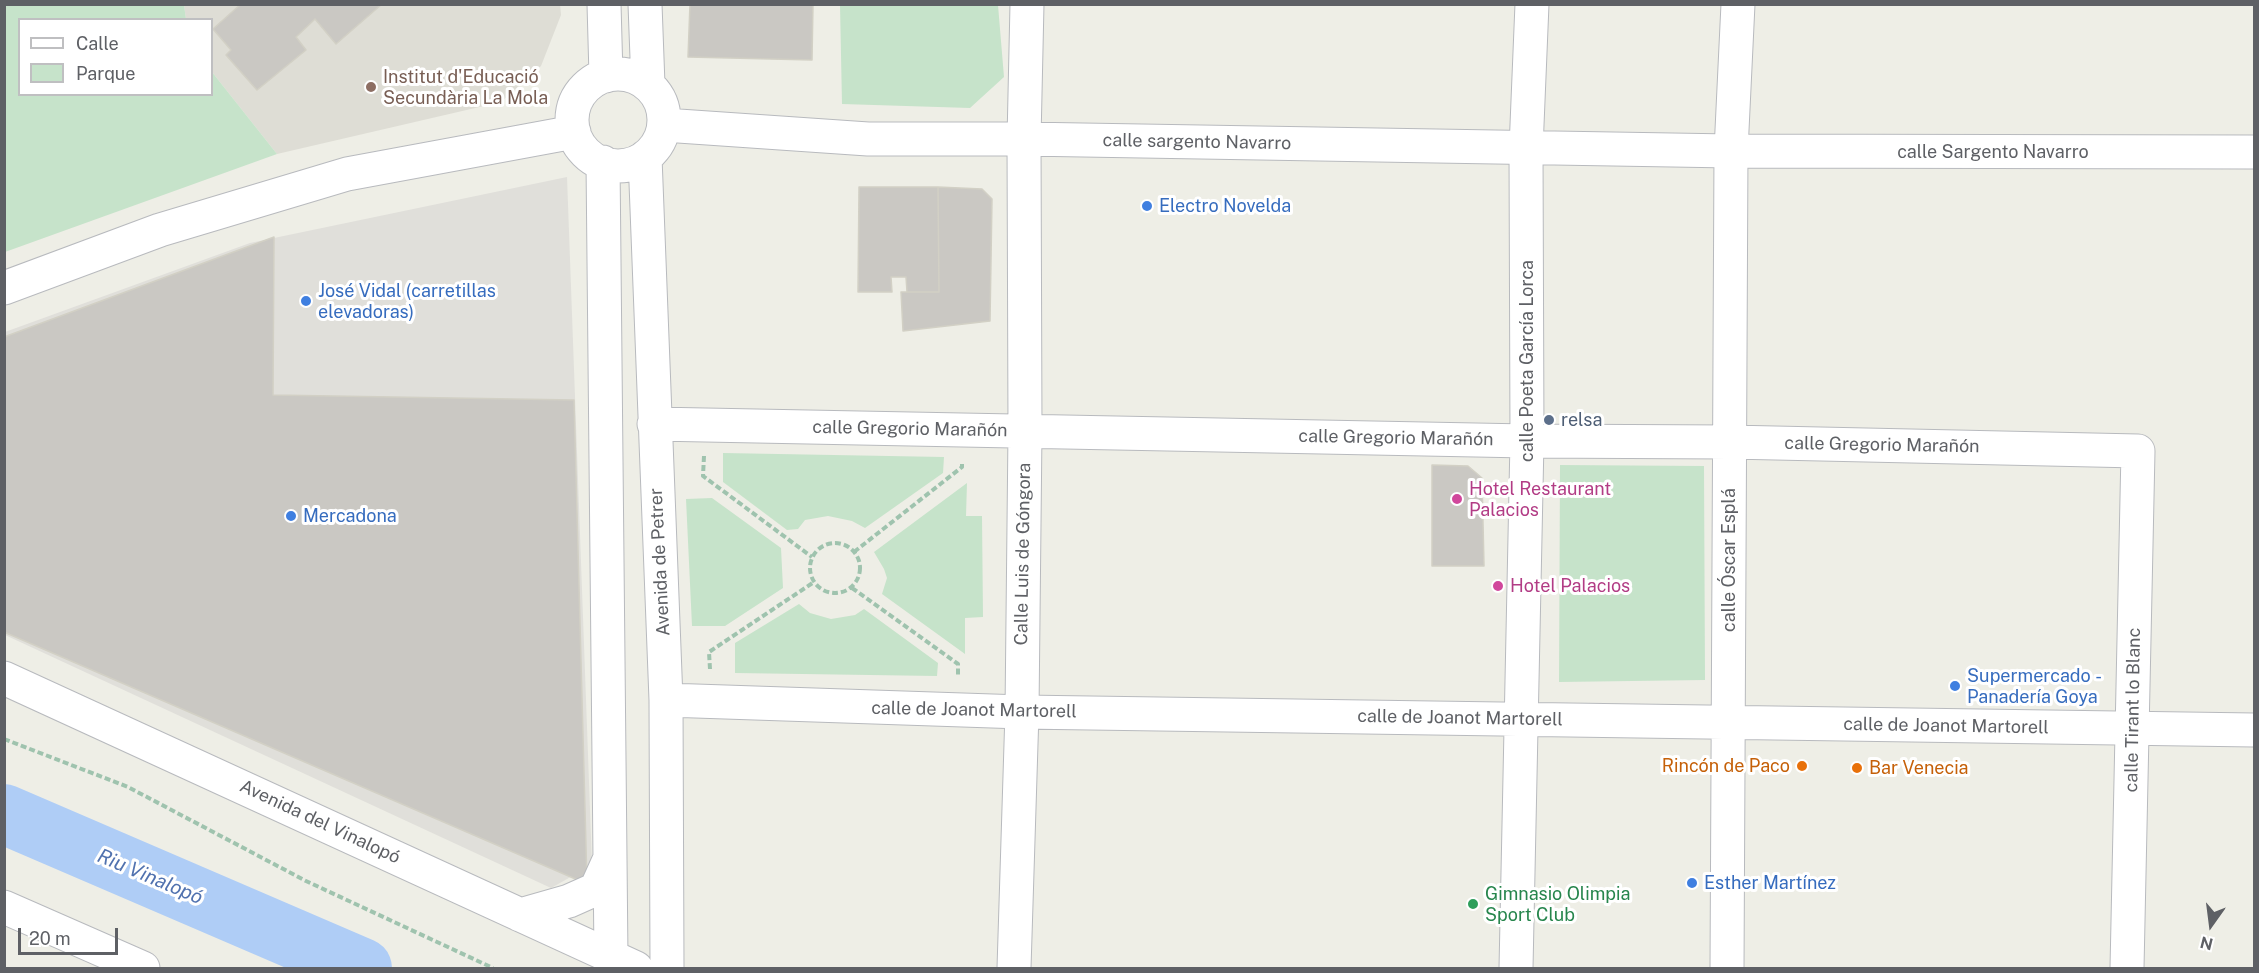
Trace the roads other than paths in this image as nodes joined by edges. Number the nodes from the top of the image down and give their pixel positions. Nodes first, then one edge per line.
1 (604, 4) edge
2 (645, 4) edge
3 (1027, 4) edge
4 (1532, 4) edge
5 (1738, 4) edge
6 (606, 76) junction
7 (648, 85) junction
8 (664, 125) junction
9 (574, 132) junction
10 (1024, 139) junction
11 (1526, 149) junction
12 (1731, 151) junction
13 (2254, 152) edge
14 (645, 157) junction
15 (603, 162) junction
16 (4, 288) edge
17 (654, 423) junction
18 (1025, 431) junction
19 (1527, 441) junction
20 (1730, 442) junction
21 (2138, 451) joint
22 (4, 678) edge
23 (666, 700) junction
24 (1022, 712) junction
25 (1521, 718) junction
26 (1728, 721) junction
27 (2133, 730) junction
28 (2254, 730) edge
29 (610, 858) junction
30 (4, 907) edge
31 (520, 915) junction
32 (623, 963) edge
33 (143, 969) edge
34 (667, 969) edge
35 (1014, 969) edge
36 (1516, 969) edge
37 (1727, 969) edge
38 (2127, 969) edge

1 - 6 street
2 - 7 street
3 - 10 street, Calle Luis de Góngora
4 - 11 street, calle Poeta García Lorca
5 - 12 street, calle Óscar Esplá
6 - 7 street
6 - 9 street
7 - 8 street
8 - 10 street, calle sargento Navarro
8 - 14 street
9 - 15 street
9 - 16 street
10 - 11 street, calle sargento Navarro
10 - 18 street, Calle Luis de Góngora
11 - 12 street, calle sargento Navarro
11 - 19 street, calle Poeta García Lorca
12 - 13 street, calle Sargento Navarro
12 - 20 street, calle Óscar Esplá
14 - 15 street
14 - 17 street, Avenida de Petrer
15 - 29 street
17 - 18 street, calle Gregorio Marañón
17 - 23 street, Avenida de Petrer
18 - 19 street, calle Gregorio Marañón
18 - 24 street, Calle Luis de Góngora
19 - 20 street, calle Gregorio Marañón
19 - 25 street, calle Poeta García Lorca
20 - 21 street, calle Gregorio Marañón
20 - 26 street, calle Óscar Esplá
21 - 27 street, calle Tirant lo Blanc
22 - 31 street, Avenida del Vinalopó
23 - 24 street, calle de Joanot Martorell
23 - 34 street, Avenida de Petrer
24 - 25 street, calle de Joanot Martorell
24 - 35 street, Calle Luis de Góngora
25 - 26 street, calle de Joanot Martorell
25 - 36 street, calle Poeta García Lorca
26 - 27 street, calle de Joanot Martorell
26 - 37 street, calle Óscar Esplá
27 - 28 street, calle de Joanot Martorell
27 - 38 street, calle Tirant lo Blanc
29 - 31 street
29 - 32 street
30 - 33 street
31 - 32 street, Avenida del Vinalopó

